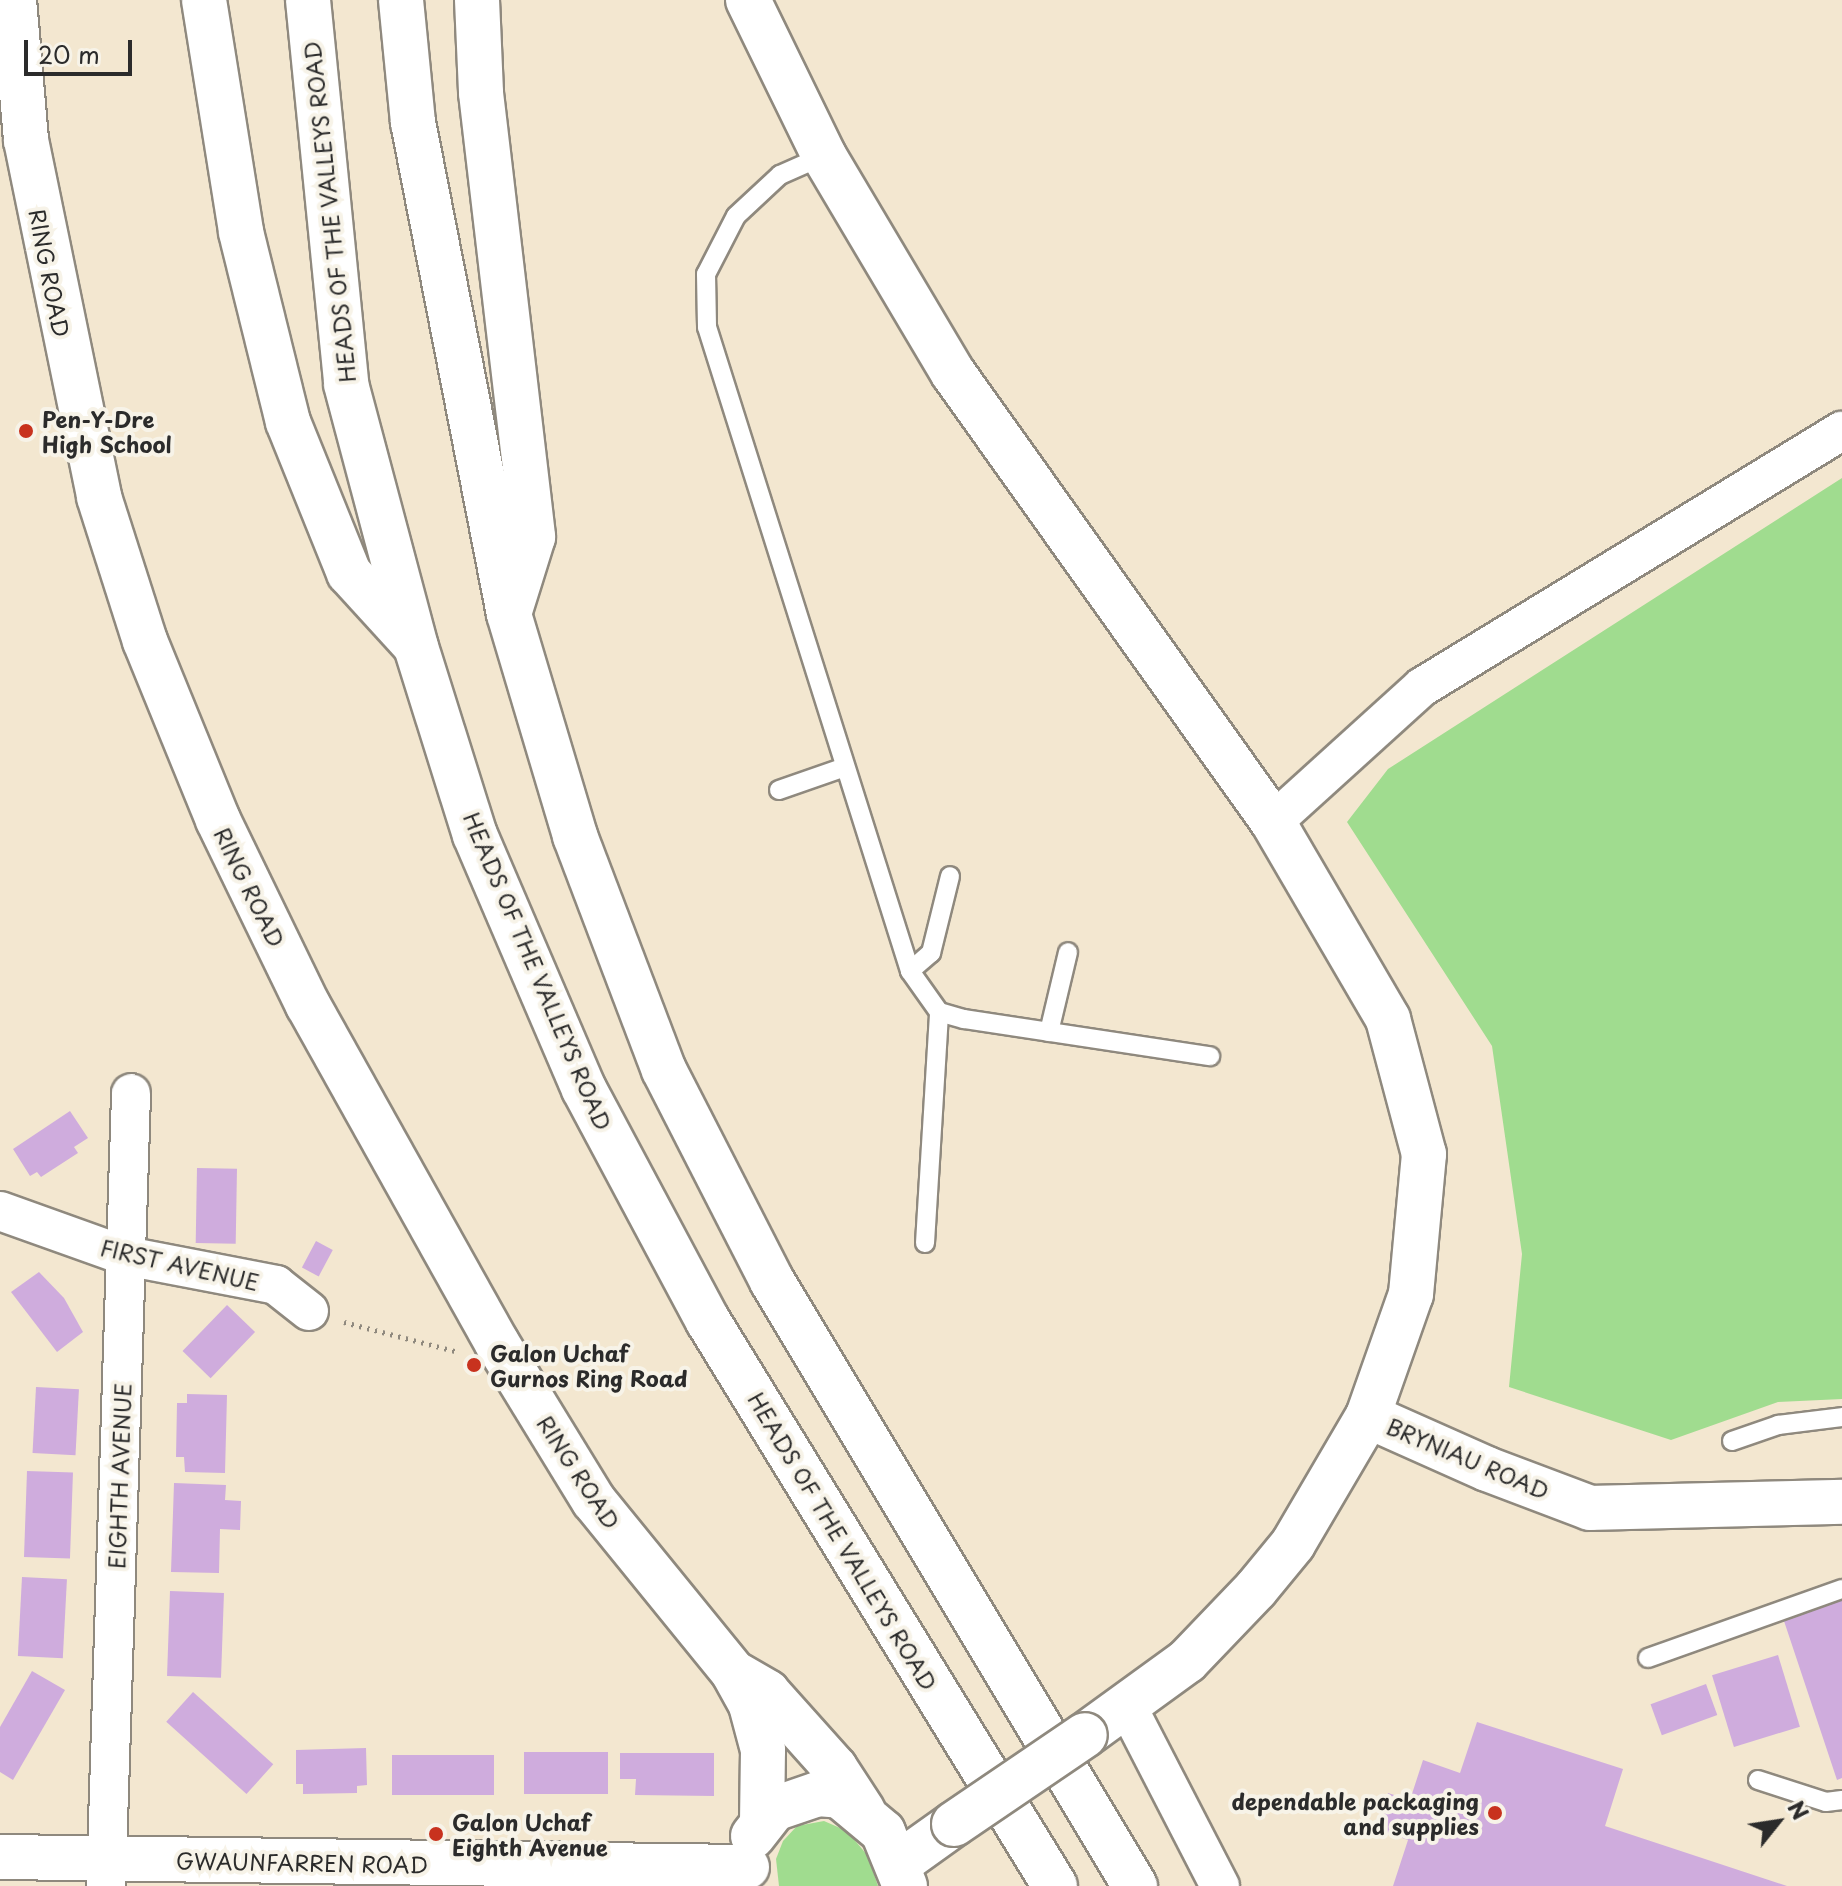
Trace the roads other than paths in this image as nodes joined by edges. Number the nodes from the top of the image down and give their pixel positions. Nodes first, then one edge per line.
1 (14, 0) edge
2 (204, 0) edge
3 (308, 0) edge
4 (401, 0) edge
5 (477, 0) edge
6 (748, 0) edge
7 (824, 156) junction
8 (1842, 431) edge
9 (509, 614) junction
10 (416, 647) junction
11 (845, 767) junction
12 (779, 790) dead end
13 (1273, 822) junction
14 (950, 876) dead end
15 (1068, 952) dead end
16 (910, 971) junction
17 (939, 1012) junction
18 (1049, 1032) junction
19 (1210, 1056) dead end
20 (131, 1093) dead end
21 (0, 1211) edge
22 (925, 1243) dead end
23 (126, 1256) junction
24 (309, 1311) road end
25 (1368, 1416) junction
26 (1842, 1417) edge
27 (1732, 1441) dead end
28 (1842, 1502) edge
29 (1842, 1589) edge
30 (1648, 1658) dead end
31 (733, 1672) junction
32 (1126, 1704) junction
33 (1758, 1780) dead end
34 (1842, 1800) edge
35 (863, 1811) junction
36 (762, 1819) junction
37 (0, 1857) edge
38 (106, 1873) edge
39 (902, 1875) edge
40 (748, 1876) edge
41 (1055, 1886) edge
42 (1135, 1886) edge
43 (1220, 1886) edge

1 - 31 main road, RING ROAD
2 - 10 main road
3 - 10 main road, HEADS OF THE VALLEYS ROAD
4 - 9 main road
5 - 9 main road
6 - 7 main road
7 - 11 lane
7 - 13 main road
8 - 13 street
9 - 42 main road
10 - 41 main road, HEADS OF THE VALLEYS ROAD
11 - 12 lane
11 - 16 lane
13 - 25 main road
14 - 16 lane
15 - 18 lane
16 - 17 lane
17 - 18 lane
17 - 22 lane
18 - 19 lane
20 - 23 street, EIGHTH AVENUE
21 - 23 street, FIRST AVENUE
23 - 24 street, FIRST AVENUE
23 - 38 street, EIGHTH AVENUE
25 - 28 main road, BRYNIAU ROAD
25 - 32 main road, BRYNIAU ROAD
26 - 27 lane
29 - 30 lane
31 - 35 main road, RING ROAD
31 - 36 main road, RING ROAD
32 - 39 main road, BRYNIAU ROAD, bridge
32 - 43 street
33 - 34 lane
35 - 36 main road
35 - 39 main road, RING ROAD
36 - 40 main road, RING ROAD
37 - 38 main road, GWAUNFARREN ROAD
38 - 40 main road, GWAUNFARREN ROAD

